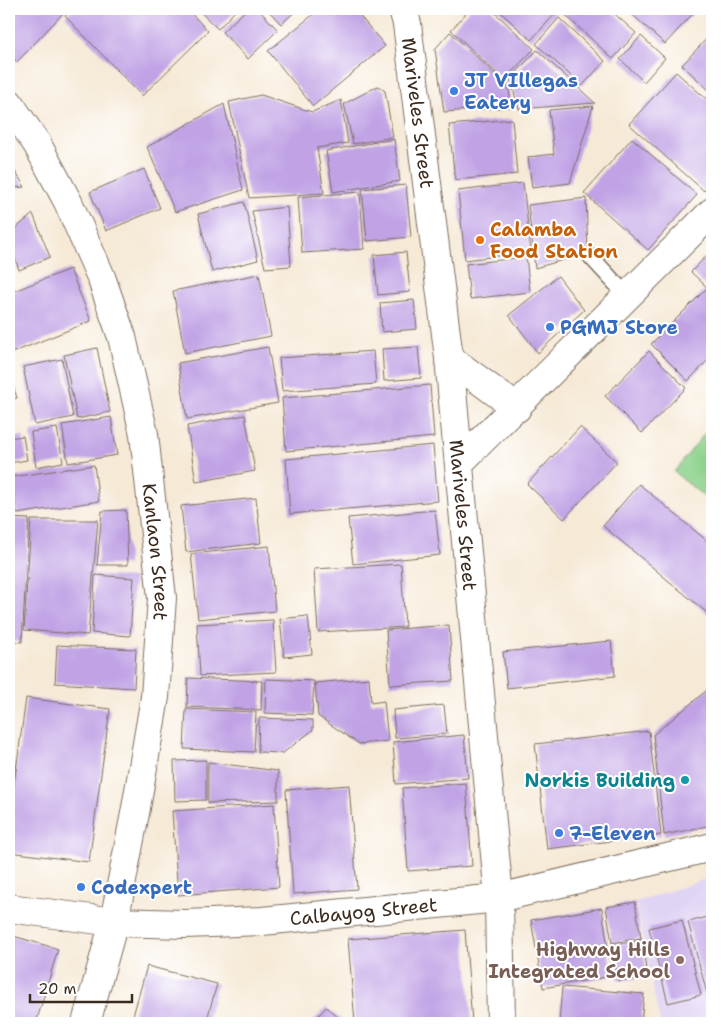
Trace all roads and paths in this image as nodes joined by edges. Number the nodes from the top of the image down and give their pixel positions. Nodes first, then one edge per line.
1 (411, 14) edge
2 (9, 103) edge
3 (712, 212) edge
4 (591, 257) dead end
5 (628, 296) junction
6 (450, 358) junction
7 (517, 408) junction
8 (459, 463) junction
9 (712, 847) edge
10 (498, 898) junction
11 (9, 908) edge
12 (114, 922) junction
13 (86, 1023) edge
14 (500, 1023) edge

1 - 6 street, Mariveles Street
2 - 12 street, Kanlaon Street
3 - 5 street
4 - 5 lane
5 - 7 street
6 - 7 street
6 - 8 street, Mariveles Street
7 - 8 street
8 - 10 street, Mariveles Street
9 - 10 street, Calbayog Street
10 - 12 street, Calbayog Street
10 - 14 street, Mariveles Street
11 - 12 street, Calbayog Street
12 - 13 street, Kanlaon Street

